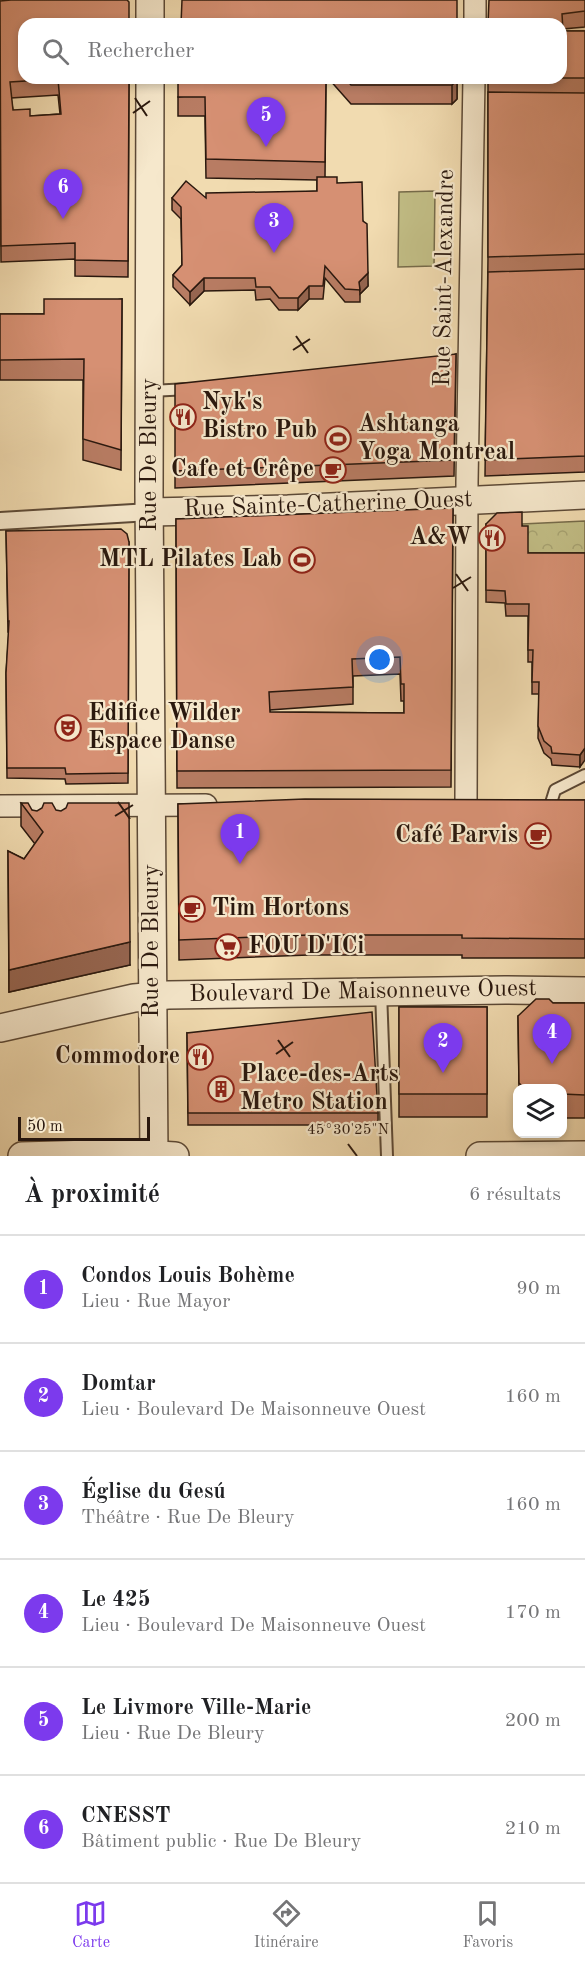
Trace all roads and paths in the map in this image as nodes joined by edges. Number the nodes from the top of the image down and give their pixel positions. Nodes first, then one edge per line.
1 (150, 0) edge
2 (475, 0) edge
3 (150, 18) edge
4 (475, 18) edge
5 (150, 84) edge
6 (475, 84) edge
7 (195, 388) edge
8 (150, 391) junction
9 (585, 495) edge
10 (467, 499) junction
11 (150, 512) junction
12 (0, 520) edge
13 (585, 775) edge
14 (530, 803) edge
15 (551, 803) junction
16 (574, 803) edge
17 (443, 804) edge
18 (466, 804) junction
19 (488, 804) edge
20 (231, 805) edge
21 (0, 806) edge
22 (152, 806) junction
23 (381, 991) junction
24 (585, 991) edge
25 (152, 996) junction
26 (0, 1028) edge
27 (536, 1155) edge
28 (585, 1155) edge
29 (22, 1156) edge
30 (161, 1156) edge
31 (387, 1156) edge
32 (480, 1156) edge

1 - 3 street
2 - 4 street
5 - 8 street, Rue De Bleury
6 - 10 street, Rue Saint-Alexandre
7 - 8 lane
8 - 11 street, Rue De Bleury
9 - 10 street, Rue Sainte-Catherine Ouest
10 - 11 street, Rue Sainte-Catherine Ouest
10 - 18 street, Rue Saint-Alexandre
11 - 12 street, Rue Sainte-Catherine Ouest
11 - 22 street, Rue De Bleury
13 - 15 lane
14 - 15 street
15 - 16 street
17 - 18 street
18 - 19 street
20 - 22 street
21 - 22 street
22 - 25 street, Rue De Bleury
23 - 24 street, Boulevard De Maisonneuve Ouest
23 - 25 street, Boulevard De Maisonneuve Ouest
23 - 31 lane
25 - 26 street, Boulevard De Maisonneuve Ouest
25 - 30 street, Rue De Bleury
27 - 28 street
27 - 32 street
29 - 30 street

